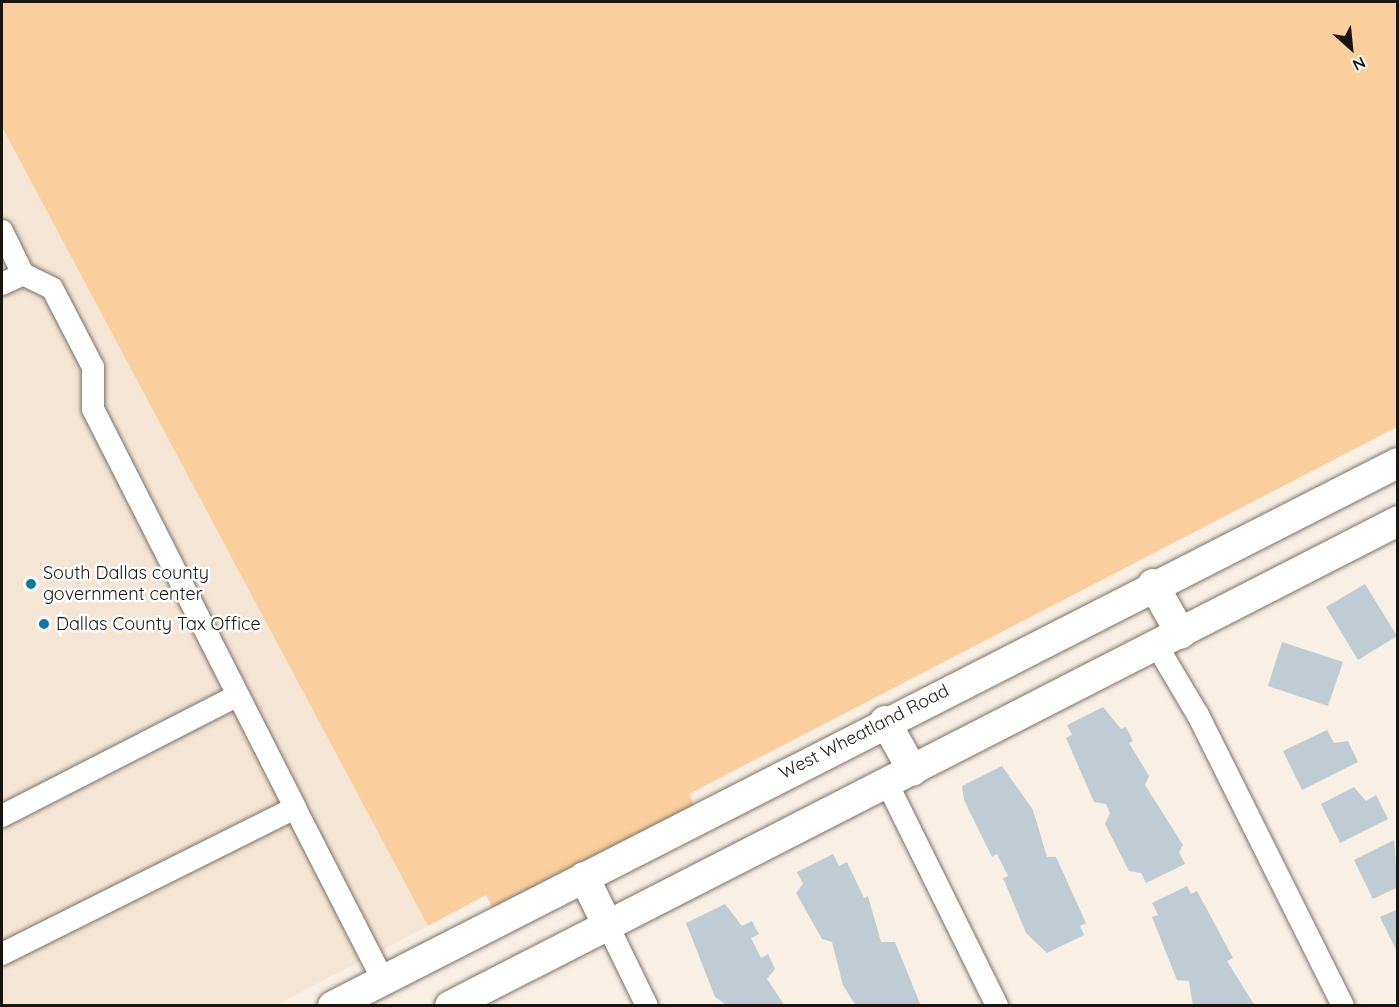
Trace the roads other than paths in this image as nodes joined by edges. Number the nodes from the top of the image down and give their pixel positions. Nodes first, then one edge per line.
1 (2, 231) edge
2 (23, 274) junction
3 (2, 284) edge
4 (1398, 464) edge
5 (1398, 521) edge
6 (1153, 584) junction
7 (1169, 640) junction
8 (237, 696) junction
9 (885, 722) junction
10 (900, 777) junction
11 (295, 808) junction
12 (2, 816) edge
13 (584, 876) junction
14 (608, 926) junction
15 (2, 954) edge
16 (383, 980) junction
17 (333, 1005) edge
18 (450, 1005) edge
19 (646, 1005) edge
20 (998, 1005) edge
21 (1344, 1005) edge

1 - 2 lane
2 - 3 lane
2 - 8 lane
4 - 6 main road, West Wheatland Road
5 - 7 main road
6 - 7 main road
6 - 9 main road, West Wheatland Road
7 - 10 main road
7 - 21 lane
8 - 11 lane
8 - 12 lane
9 - 10 main road
9 - 13 main road, West Wheatland Road
10 - 14 main road
10 - 20 lane
11 - 15 lane
11 - 16 lane
13 - 14 main road
13 - 16 main road, West Wheatland Road
14 - 18 main road
14 - 19 lane
16 - 17 main road, West Wheatland Road

